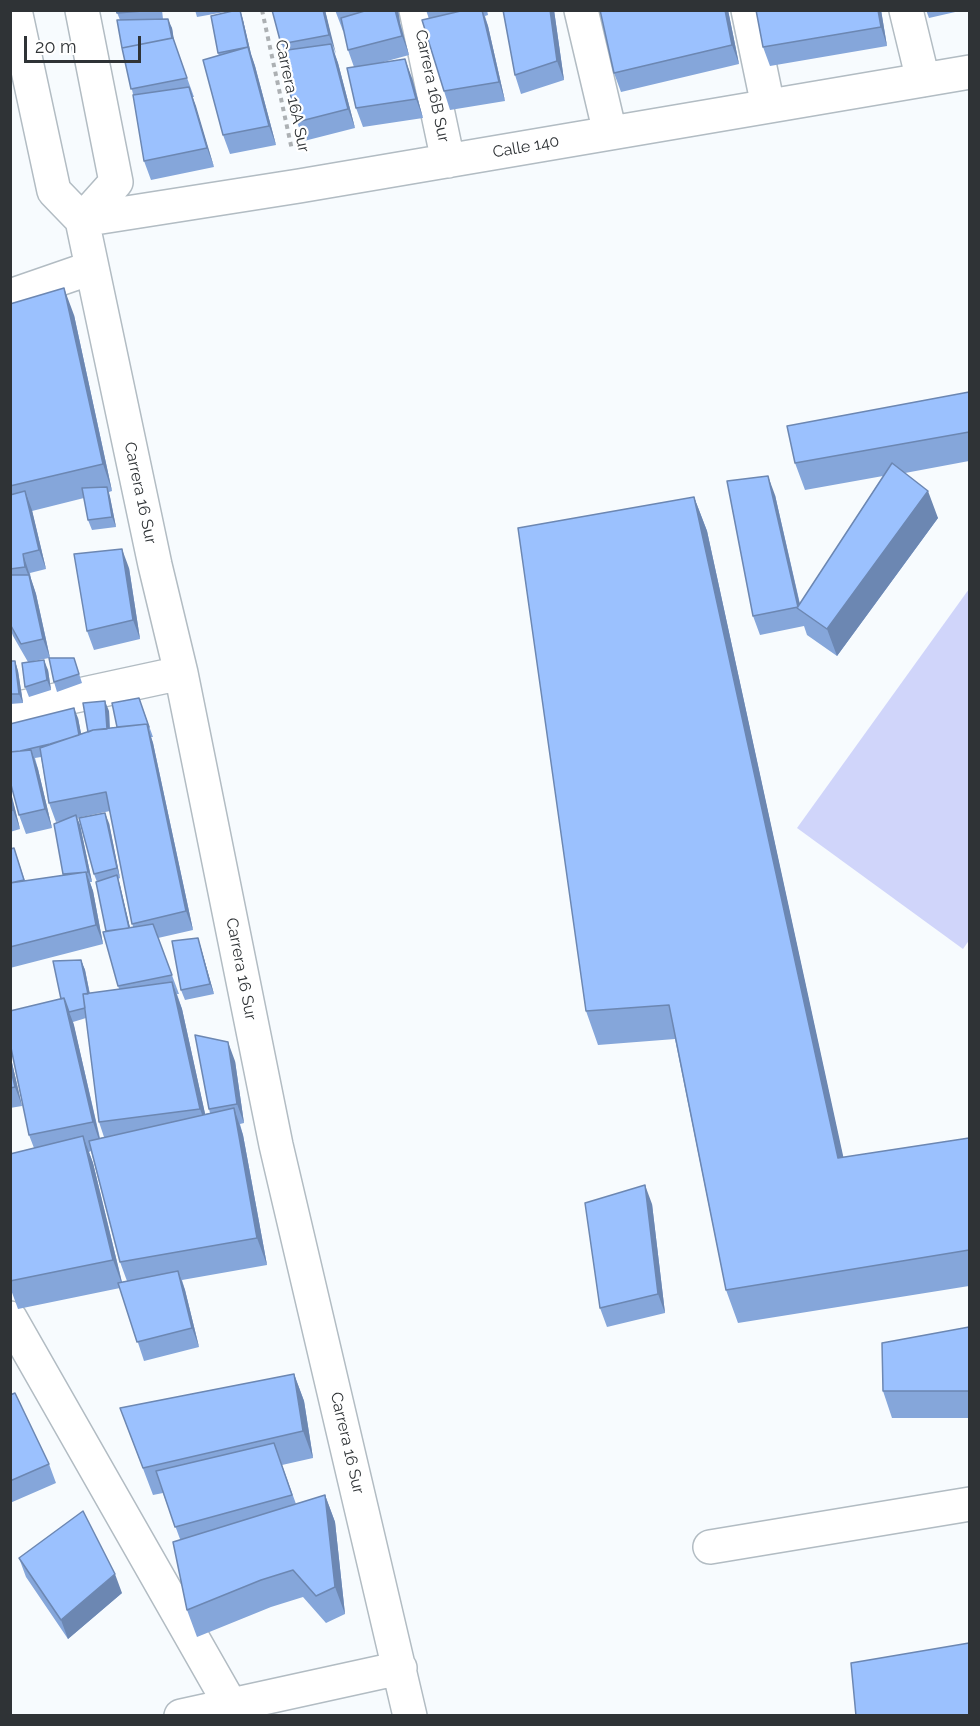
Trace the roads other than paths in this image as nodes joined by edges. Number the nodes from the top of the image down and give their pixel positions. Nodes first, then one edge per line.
1 (15, 10) edge
2 (82, 10) edge
3 (416, 10) edge
4 (581, 10) edge
5 (748, 10) edge
6 (906, 10) edge
7 (969, 72) edge
8 (923, 80) junction
9 (768, 106) junction
10 (610, 133) junction
11 (448, 161) junction
12 (82, 219) junction
13 (91, 268) junction
14 (10, 296) edge
15 (181, 673) junction
16 (10, 710) edge
17 (10, 1318) edge
18 (969, 1504) edge
19 (710, 1547) dead end
20 (400, 1668) junction
21 (232, 1710) edge
22 (181, 1716) edge
23 (410, 1716) edge

1 - 12 street
2 - 12 street
3 - 11 street, Carrera 16B Sur
4 - 10 street
5 - 9 street
6 - 8 street
7 - 8 street, Calle 140
8 - 9 street, Calle 140
9 - 10 street, Calle 140
10 - 11 street, Calle 140
11 - 12 street, Calle 140
12 - 13 street, Carrera 16 Sur
13 - 14 street
13 - 15 street, Carrera 16 Sur
15 - 16 street
15 - 20 street, Carrera 16 Sur
17 - 21 street
18 - 19 street
20 - 21 street
20 - 23 street, Carrera 16 Sur
21 - 22 street

